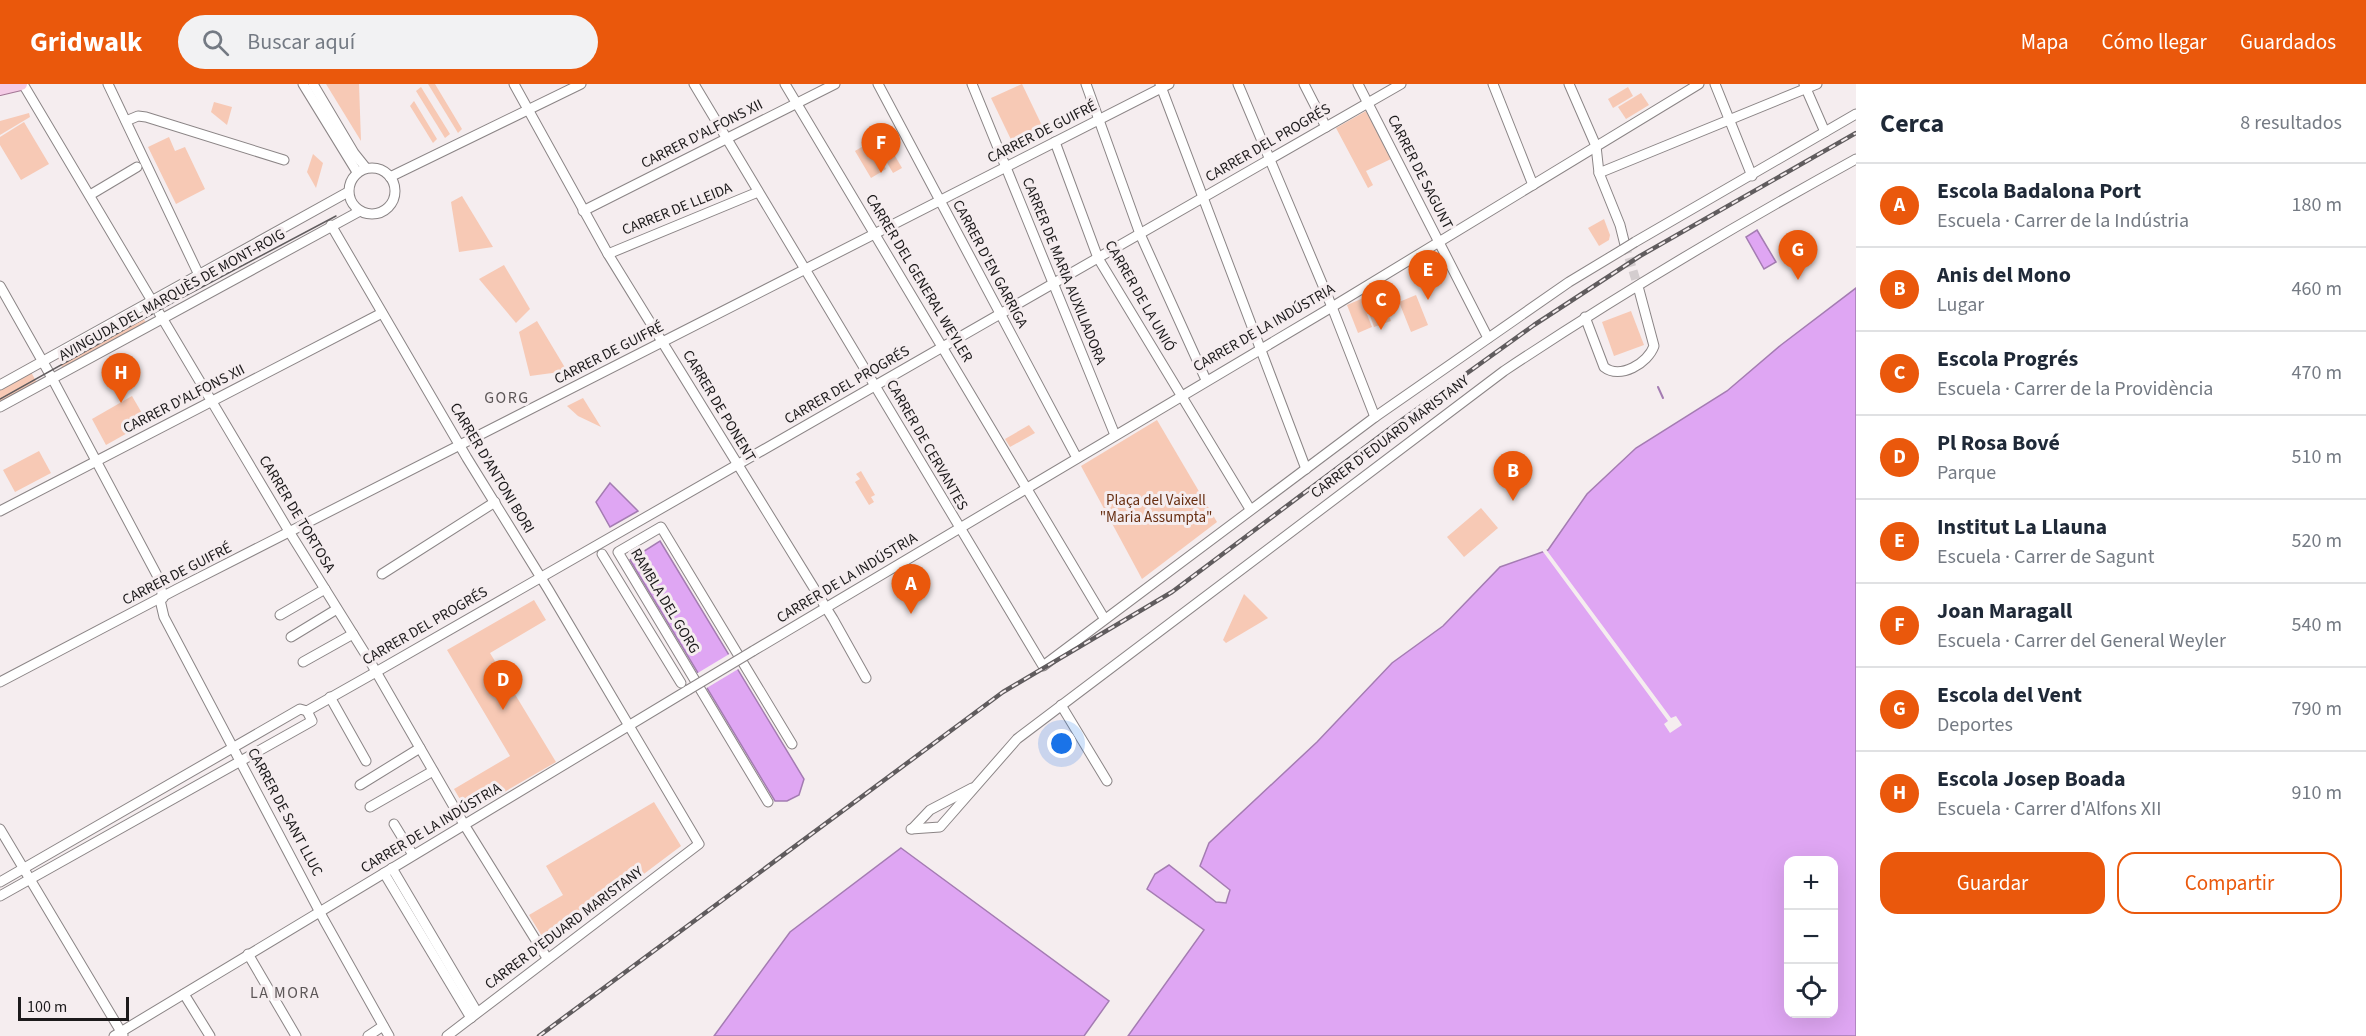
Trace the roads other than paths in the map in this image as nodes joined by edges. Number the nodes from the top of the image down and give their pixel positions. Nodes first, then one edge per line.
1 (22, 84) edge
2 (108, 84) edge
3 (303, 84) edge
4 (313, 84) edge
5 (514, 84) edge
6 (581, 84) edge
7 (694, 84) edge
8 (785, 84) edge
9 (835, 84) edge
10 (878, 84) edge
11 (972, 84) edge
12 (1086, 84) edge
13 (1238, 84) edge
14 (1304, 84) edge
15 (1358, 84) edge
16 (1401, 84) edge
17 (1493, 84) edge
18 (1569, 84) edge
19 (1699, 84) edge
20 (1715, 84) edge
21 (1817, 84) edge
22 (1164, 85) edge
23 (1805, 86) edge
24 (0, 89) edge
25 (796, 103) junction
26 (1368, 103) junction
27 (527, 110) junction
28 (1856, 114) edge
29 (1099, 120) junction
30 (1729, 120) junction
31 (126, 121) junction
32 (1326, 127) junction
33 (1825, 132) junction
34 (726, 139) junction
35 (1055, 142) junction
36 (1596, 146) junction
37 (1856, 159) edge
38 (284, 160) dead end
39 (1268, 160) junction
40 (137, 167) dead end
41 (1006, 167) junction
42 (362, 170) junction
43 (1599, 173) junction
44 (1752, 176) junction
45 (390, 177) junction
46 (1533, 185) junction
47 (348, 192) junction
48 (758, 192) junction
49 (90, 195) junction
50 (1204, 197) junction
51 (939, 202) junction
52 (360, 211) junction
53 (584, 211) junction
54 (331, 225) junction
55 (876, 234) junction
56 (1140, 234) junction
57 (1439, 242) junction
58 (1628, 246) junction
59 (608, 254) junction
60 (1098, 258) junction
61 (805, 270) junction
62 (199, 275) junction
63 (1052, 284) junction
64 (0, 286) edge
65 (1639, 290) tunnel mouth
66 (153, 300) junction
67 (1332, 307) junction
68 (382, 314) junction
69 (999, 314) junction
70 (1585, 317) junction
71 (162, 318) junction
72 (1488, 338) junction
73 (663, 342) junction
74 (944, 347) junction
75 (1260, 349) junction
76 (43, 361) junction
77 (52, 378) junction
78 (1206, 380) junction
79 (0, 385) edge
80 (875, 386) junction
81 (1180, 395) junction
82 (213, 401) junction
83 (0, 407) edge
84 (1375, 417) junction
85 (1115, 435) junction
86 (461, 446) junction
87 (1077, 458) junction
88 (97, 461) junction
89 (737, 465) junction
90 (1306, 469) junction
91 (1028, 488) junction
92 (495, 502) junction
93 (1250, 509) junction
94 (0, 511) edge
95 (959, 528) junction
96 (290, 533) junction
97 (602, 554) dead end
98 (382, 574) dead end
99 (541, 577) junction
100 (325, 589) junction
101 (161, 599) junction
102 (826, 608) junction
103 (337, 609) junction
104 (280, 615) dead end
105 (1104, 618) junction
106 (353, 634) junction
107 (291, 637) dead end
108 (303, 662) dead end
109 (1043, 666) joint
110 (376, 672) junction
111 (866, 678) dead end
112 (0, 682) edge
113 (685, 686) junction
114 (330, 697) junction
115 (1061, 705) junction
116 (307, 711) junction
117 (627, 725) junction
118 (792, 744) dead end
119 (234, 747) junction
120 (420, 748) junction
121 (241, 760) junction
122 (366, 761) dead end
123 (433, 771) junction
124 (1107, 781) dead end
125 (360, 785) dead end
126 (976, 786) junction
127 (768, 802) dead end
128 (370, 807) dead end
129 (934, 808) junction
130 (925, 818) junction
131 (944, 822) junction
132 (394, 824) dead end
133 (465, 826) junction
134 (935, 828) junction
135 (0, 829) edge
136 (699, 844) joint
137 (412, 855) junction
138 (23, 868) junction
139 (388, 870) junction
140 (31, 880) junction
141 (0, 882) edge
142 (0, 896) edge
143 (320, 912) junction
144 (248, 954) junction
145 (547, 958) junction
146 (184, 994) junction
147 (474, 1015) junction
148 (383, 1026) junction
149 (120, 1035) edge
150 (210, 1036) edge
151 (296, 1036) edge
152 (368, 1036) edge
153 (389, 1036) edge
154 (447, 1036) edge

1 - 24 main road
1 - 49 street, CARRER DE TORTOSA
2 - 31 street
3 - 42 street
4 - 42 street
5 - 27 street, CARRER DE PONENT
6 - 27 street
7 - 34 street, CARRER DE CERVANTES
8 - 25 street, CARRER DEL GENERAL WEYLER
9 - 25 street, CARRER D'ALFONS XII
10 - 51 street, CARRER D'EN GARRIGA
11 - 41 street, CARRER DE MARIA AUXILIADORA
12 - 29 street
13 - 39 street
14 - 32 street
15 - 26 street, CARRER DE SAGUNT
16 - 26 street, CARRER DEL PROGRÉS
17 - 46 street
18 - 36 street
19 - 36 street, CARRER DE LA INDÚSTRIA
20 - 30 street
21 - 23 street
22 - 29 street, CARRER DE GUIFRÉ
22 - 50 street
23 - 30 street
23 - 33 street
25 - 34 street, CARRER D'ALFONS XII
25 - 55 street, CARRER DEL GENERAL WEYLER
26 - 32 street, CARRER DEL PROGRÉS
26 - 57 street, CARRER DE SAGUNT
27 - 45 street
27 - 53 street, CARRER DE PONENT
28 - 33 street, CARRER D'EDUARD MARISTANY
29 - 35 street, CARRER DE GUIFRÉ
29 - 56 street
30 - 43 street
30 - 44 street
31 - 38 street
31 - 62 street
32 - 39 street, CARRER DEL PROGRÉS
33 - 44 street, CARRER D'EDUARD MARISTANY
34 - 48 street, CARRER DE CERVANTES
34 - 53 street, CARRER D'ALFONS XII
35 - 41 street, CARRER DE GUIFRÉ
35 - 60 street, CARRER DE LA UNIÓ
36 - 43 street
36 - 46 street, CARRER DE LA INDÚSTRIA
37 - 70 street, CARRER D'EDUARD MARISTANY
39 - 50 street, CARRER DEL PROGRÉS
39 - 67 street
40 - 49 street
41 - 51 street, CARRER DE GUIFRÉ
41 - 63 street, CARRER DE MARIA AUXILIADORA
42 - 45 street
42 - 47 street
43 - 58 street
44 - 58 street, CARRER D'EDUARD MARISTANY
45 - 52 street
46 - 57 street, CARRER DE LA INDÚSTRIA
47 - 52 street
47 - 62 street, AVINGUDA DEL MARQUÈS DE MONT-ROIG
48 - 59 street, CARRER DE LLEIDA
48 - 61 street, CARRER DE CERVANTES
49 - 66 street, CARRER DE TORTOSA
50 - 56 street, CARRER DEL PROGRÉS
50 - 75 street
51 - 55 street, CARRER DE GUIFRÉ
51 - 69 street, CARRER D'EN GARRIGA
52 - 54 street, AVINGUDA DEL MARQUÈS DE MONT-ROIG
53 - 59 street, CARRER DE PONENT
54 - 68 street, CARRER D'ANTONI BORI
54 - 71 street, AVINGUDA DEL MARQUÈS DE MONT-ROIG
55 - 61 street, CARRER DE GUIFRÉ
55 - 74 street, CARRER DEL GENERAL WEYLER
56 - 60 street, CARRER DEL PROGRÉS
56 - 78 street
57 - 67 street, CARRER DE LA INDÚSTRIA
57 - 72 street, CARRER DE SAGUNT
58 - 72 street, CARRER D'EDUARD MARISTANY
59 - 73 street, CARRER DE PONENT
60 - 63 street, CARRER DEL PROGRÉS
60 - 81 street, CARRER DE LA UNIÓ
61 - 73 street, CARRER DE GUIFRÉ
61 - 80 street, CARRER DE CERVANTES
62 - 66 street, AVINGUDA DEL MARQUÈS DE MONT-ROIG
63 - 69 street, CARRER DEL PROGRÉS
63 - 85 street, CARRER DE MARIA AUXILIADORA
64 - 76 street, CARRER DE SANT LLUC
65 - 70 street
66 - 71 street, CARRER DE TORTOSA
66 - 76 street, AVINGUDA DEL MARQUÈS DE MONT-ROIG
67 - 75 street, CARRER DE LA INDÚSTRIA
67 - 84 street
68 - 82 street, CARRER D'ALFONS XII
68 - 86 street, CARRER D'ANTONI BORI
69 - 74 street, CARRER DEL PROGRÉS
69 - 87 street, CARRER D'EN GARRIGA
70 - 115 street, CARRER D'EDUARD MARISTANY
71 - 77 street, AVINGUDA DEL MARQUÈS DE MONT-ROIG
71 - 82 street, CARRER DE TORTOSA
72 - 84 street, CARRER D'EDUARD MARISTANY
73 - 86 street, CARRER DE GUIFRÉ
73 - 89 street, CARRER DE PONENT
74 - 80 street, CARRER DEL PROGRÉS
74 - 91 street, CARRER DEL GENERAL WEYLER
75 - 78 street, CARRER DE LA INDÚSTRIA
75 - 90 street
76 - 77 street, CARRER DE SANT LLUC
76 - 79 street, AVINGUDA DEL MARQUÈS DE MONT-ROIG
77 - 83 street, AVINGUDA DEL MARQUÈS DE MONT-ROIG
77 - 88 street, CARRER DE SANT LLUC
78 - 81 street, CARRER DE LA INDÚSTRIA
80 - 89 street, CARRER DEL PROGRÉS
80 - 95 street, CARRER DE CERVANTES
81 - 85 street, CARRER DE LA INDÚSTRIA
81 - 93 street, CARRER DE LA UNIÓ
82 - 88 street, CARRER D'ALFONS XII
82 - 96 street, CARRER DE TORTOSA
84 - 90 street, CARRER D'EDUARD MARISTANY
85 - 87 street, CARRER DE LA INDÚSTRIA
86 - 92 street, CARRER D'ANTONI BORI
86 - 96 street, CARRER DE GUIFRÉ
87 - 91 street, CARRER DE LA INDÚSTRIA
88 - 94 street, CARRER D'ALFONS XII
88 - 101 street, CARRER DE SANT LLUC
89 - 99 street, CARRER DEL PROGRÉS
89 - 102 street, CARRER DE PONENT
90 - 93 street, CARRER D'EDUARD MARISTANY
91 - 95 street, CARRER DE LA INDÚSTRIA
91 - 105 street, CARRER DEL GENERAL WEYLER
92 - 98 street
92 - 99 street, CARRER D'ANTONI BORI
93 - 105 street, CARRER D'EDUARD MARISTANY
95 - 102 street, CARRER DE LA INDÚSTRIA
95 - 109 street, CARRER DE CERVANTES
96 - 100 street, CARRER DE TORTOSA
96 - 101 street, CARRER DE GUIFRÉ
97 - 113 street
99 - 110 street, CARRER DEL PROGRÉS
99 - 117 street, CARRER D'ANTONI BORI
100 - 103 street, CARRER DE TORTOSA
100 - 104 street
101 - 112 street, CARRER DE GUIFRÉ
101 - 119 street, CARRER DE SANT LLUC
102 - 111 street, CARRER DE PONENT
102 - 113 street, CARRER DE LA INDÚSTRIA, bridge
103 - 106 street, CARRER DE TORTOSA
103 - 107 street
105 - 109 street, CARRER D'EDUARD MARISTANY
106 - 108 street
106 - 110 street, CARRER DE TORTOSA
110 - 114 street, CARRER DEL PROGRÉS
110 - 120 street, CARRER DE TORTOSA
113 - 117 street, CARRER DE LA INDÚSTRIA
114 - 116 street, CARRER DEL PROGRÉS
114 - 122 street
115 - 124 street
115 - 126 street, CARRER D'EDUARD MARISTANY
116 - 119 street, CARRER DEL PROGRÉS
116 - 121 street, CARRER DEL PROGRÉS
117 - 133 street, CARRER DE LA INDÚSTRIA
117 - 136 street, CARRER D'ANTONI BORI
118 - 127 street, RAMBLA DEL GORG
119 - 121 street, CARRER DE SANT LLUC
119 - 138 street, CARRER DEL PROGRÉS
120 - 123 street, CARRER DE TORTOSA
120 - 125 street
121 - 140 street, CARRER DEL PROGRÉS
121 - 143 street, CARRER DE SANT LLUC
123 - 128 street
123 - 133 street, CARRER DE TORTOSA
126 - 129 street, CARRER D'EDUARD MARISTANY
126 - 131 street, CARRER D'EDUARD MARISTANY
129 - 130 street
129 - 131 street
130 - 134 street
130 - 134 street
131 - 134 street
132 - 137 street
133 - 137 street, CARRER DE LA INDÚSTRIA
133 - 145 street, CARRER DE TORTOSA
135 - 138 street
136 - 145 street, CARRER D'EDUARD MARISTANY
137 - 139 street, CARRER DE LA INDÚSTRIA
138 - 140 street
138 - 141 street, CARRER DEL PROGRÉS
139 - 143 street, CARRER DE LA INDÚSTRIA
139 - 147 street
140 - 142 street, CARRER DEL PROGRÉS
140 - 149 street
143 - 144 street, CARRER DE LA INDÚSTRIA
143 - 148 street, CARRER DE SANT LLUC
144 - 146 street, CARRER DE LA INDÚSTRIA
144 - 151 street
145 - 147 street, CARRER D'EDUARD MARISTANY
146 - 149 street, CARRER DE LA INDÚSTRIA
146 - 150 street
147 - 154 street, CARRER D'EDUARD MARISTANY
148 - 152 street
148 - 153 street, CARRER DE SANT LLUC

